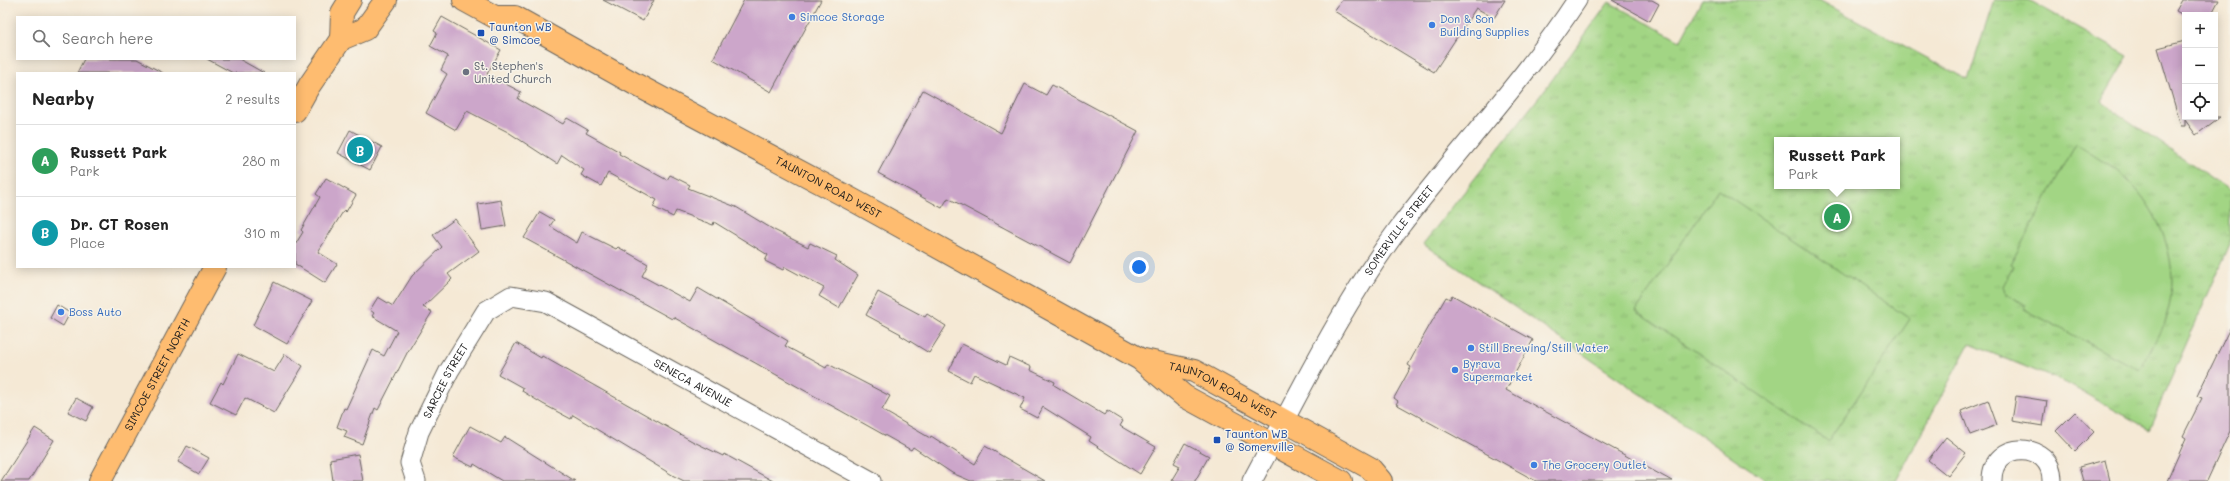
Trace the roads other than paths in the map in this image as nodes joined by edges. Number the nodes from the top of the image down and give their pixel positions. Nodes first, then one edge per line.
1 (350, 0) edge
2 (386, 0) edge
3 (464, 0) edge
4 (1577, 0) edge
5 (513, 8) edge
6 (341, 39) junction
7 (296, 109) edge
8 (214, 268) edge
9 (511, 296) joint
10 (1140, 359) junction
11 (1285, 421) junction
12 (1272, 444) junction
13 (100, 481) edge
14 (416, 481) edge
15 (870, 481) edge
16 (1252, 481) edge
17 (1341, 481) edge
18 (1381, 481) edge
19 (1992, 481) edge
20 (2052, 481) edge

1 - 6 main road
2 - 6 main road
3 - 5 main road, TAUNTON ROAD WEST
4 - 11 street, SOMERVILLE STREET
5 - 10 main road, TAUNTON ROAD WEST
6 - 7 main road
8 - 13 main road, SIMCOE STREET NORTH
9 - 14 street, SARCEE STREET
9 - 15 street, SENECA AVENUE
10 - 11 main road, TAUNTON ROAD WEST
10 - 12 main road, TAUNTON ROAD WEST
11 - 12 street, SOMERVILLE STREET
11 - 18 main road, TAUNTON ROAD WEST
12 - 16 street, SOMERVILLE STREET
12 - 17 main road, TAUNTON ROAD WEST
19 - 20 street

